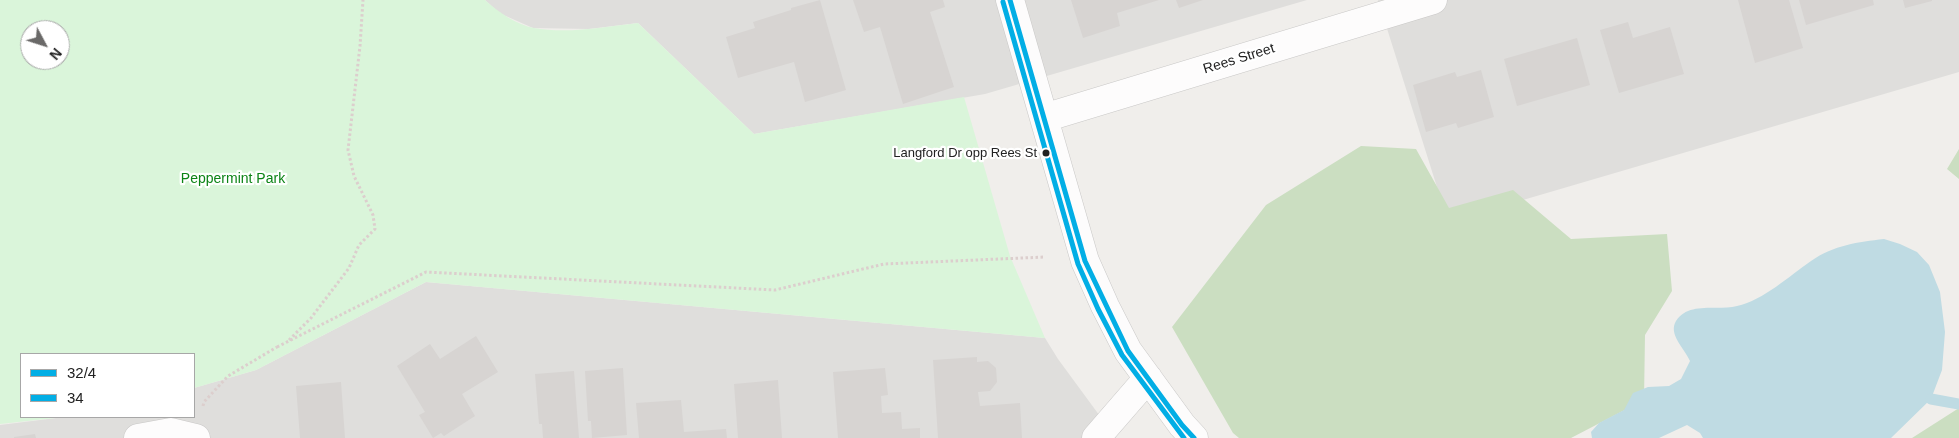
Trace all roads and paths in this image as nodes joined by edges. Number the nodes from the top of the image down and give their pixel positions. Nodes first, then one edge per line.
1 (363, 0) edge
2 (1010, 0) edge
3 (1434, 0) edge
4 (1044, 118) junction
5 (1045, 257) dead end
6 (277, 347) junction
7 (1148, 378) junction
8 (202, 411) dead end
9 (138, 438) edge
10 (196, 438) edge
11 (1096, 438) edge
12 (1194, 438) edge

1 - 6 path
2 - 4 street
3 - 4 street, Rees Street
4 - 7 street
5 - 6 path
6 - 8 path
7 - 11 street
7 - 12 street
9 - 10 street

